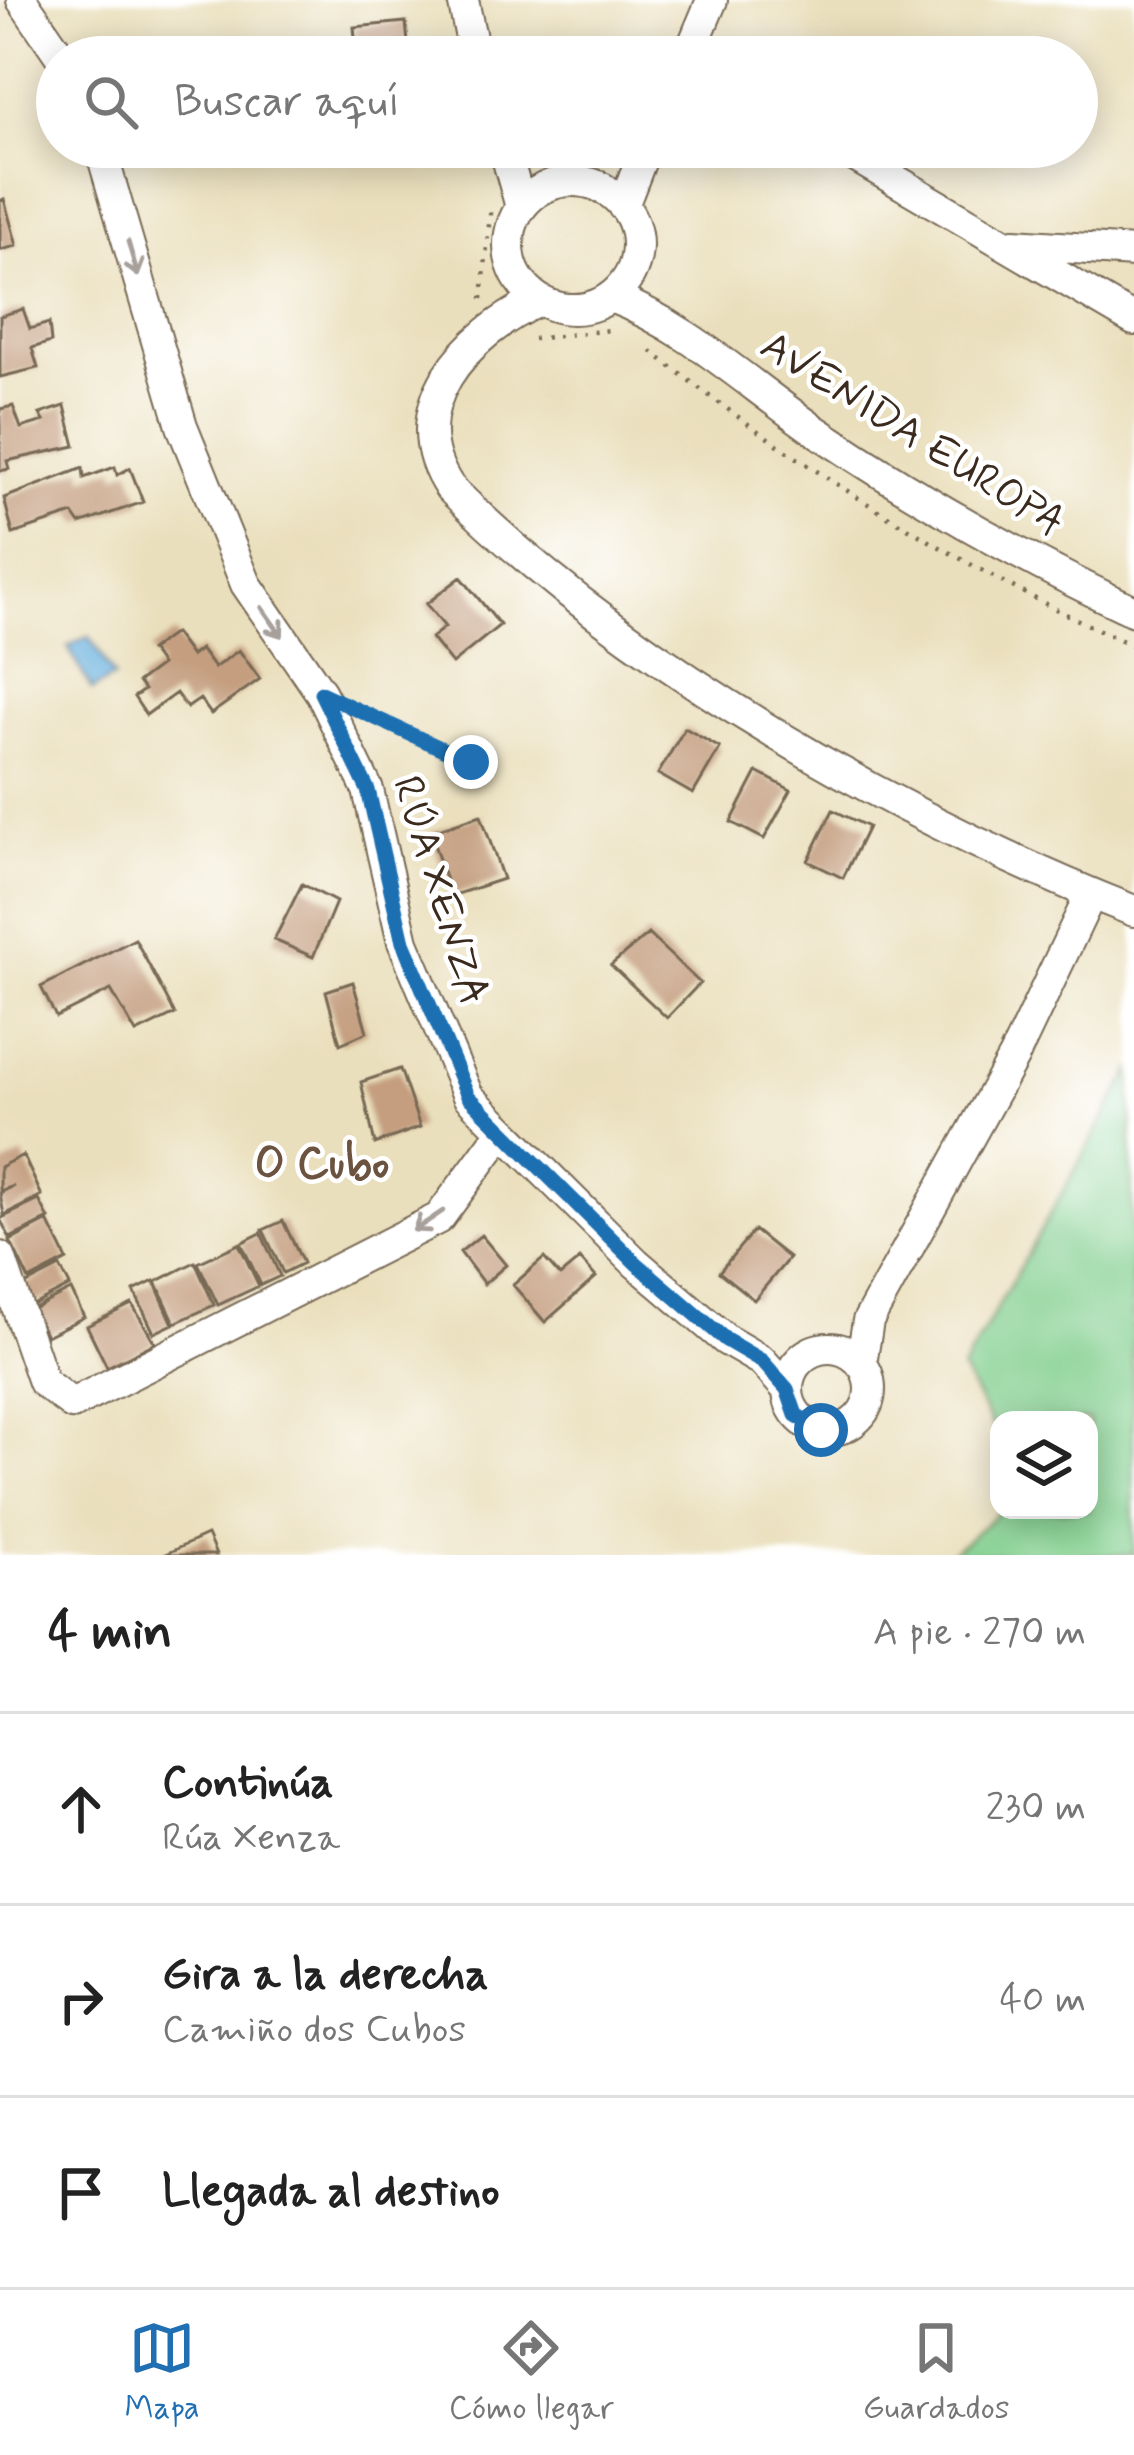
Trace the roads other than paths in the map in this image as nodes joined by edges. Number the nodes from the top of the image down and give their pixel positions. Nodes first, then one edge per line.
1 (22, 0) edge
2 (463, 0) edge
3 (712, 0) edge
4 (50, 36) edge
5 (471, 36) edge
6 (697, 36) edge
7 (106, 168) edge
8 (511, 168) edge
9 (529, 168) edge
10 (620, 168) edge
11 (637, 168) edge
12 (874, 168) edge
13 (552, 185) junction
14 (596, 186) junction
15 (623, 206) junction
16 (521, 207) junction
17 (1006, 244) junction
18 (1131, 252) edge
19 (631, 271) junction
20 (529, 290) junction
21 (610, 297) junction
22 (1121, 312) edge
23 (656, 314) junction
24 (1134, 611) edge
25 (1090, 894) junction
26 (1134, 911) edge
27 (502, 1132) junction
28 (0, 1257) edge
29 (848, 1356) junction
30 (792, 1376) junction

1 - 4 street
2 - 5 street
3 - 6 street
7 -> 27 street, RÚA XENZA
8 - 16 street
9 - 13 street
10 - 14 street
11 - 15 street
12 - 17 street
13 - 14 street
13 - 16 street
14 - 15 street
15 - 19 street
16 - 20 street
17 - 18 street
17 - 22 street
18 - 22 street
19 - 21 street
19 - 23 street, AVENIDA EUROPA
20 - 21 street
20 - 25 street
21 - 23 street, AVENIDA EUROPA
23 - 24 street, AVENIDA EUROPA
25 - 26 street
25 - 29 street
27 -> 28 street
27 - 30 street, RÚA XENZA
29 - 30 street, RÚA XENZA
29 - 30 street

